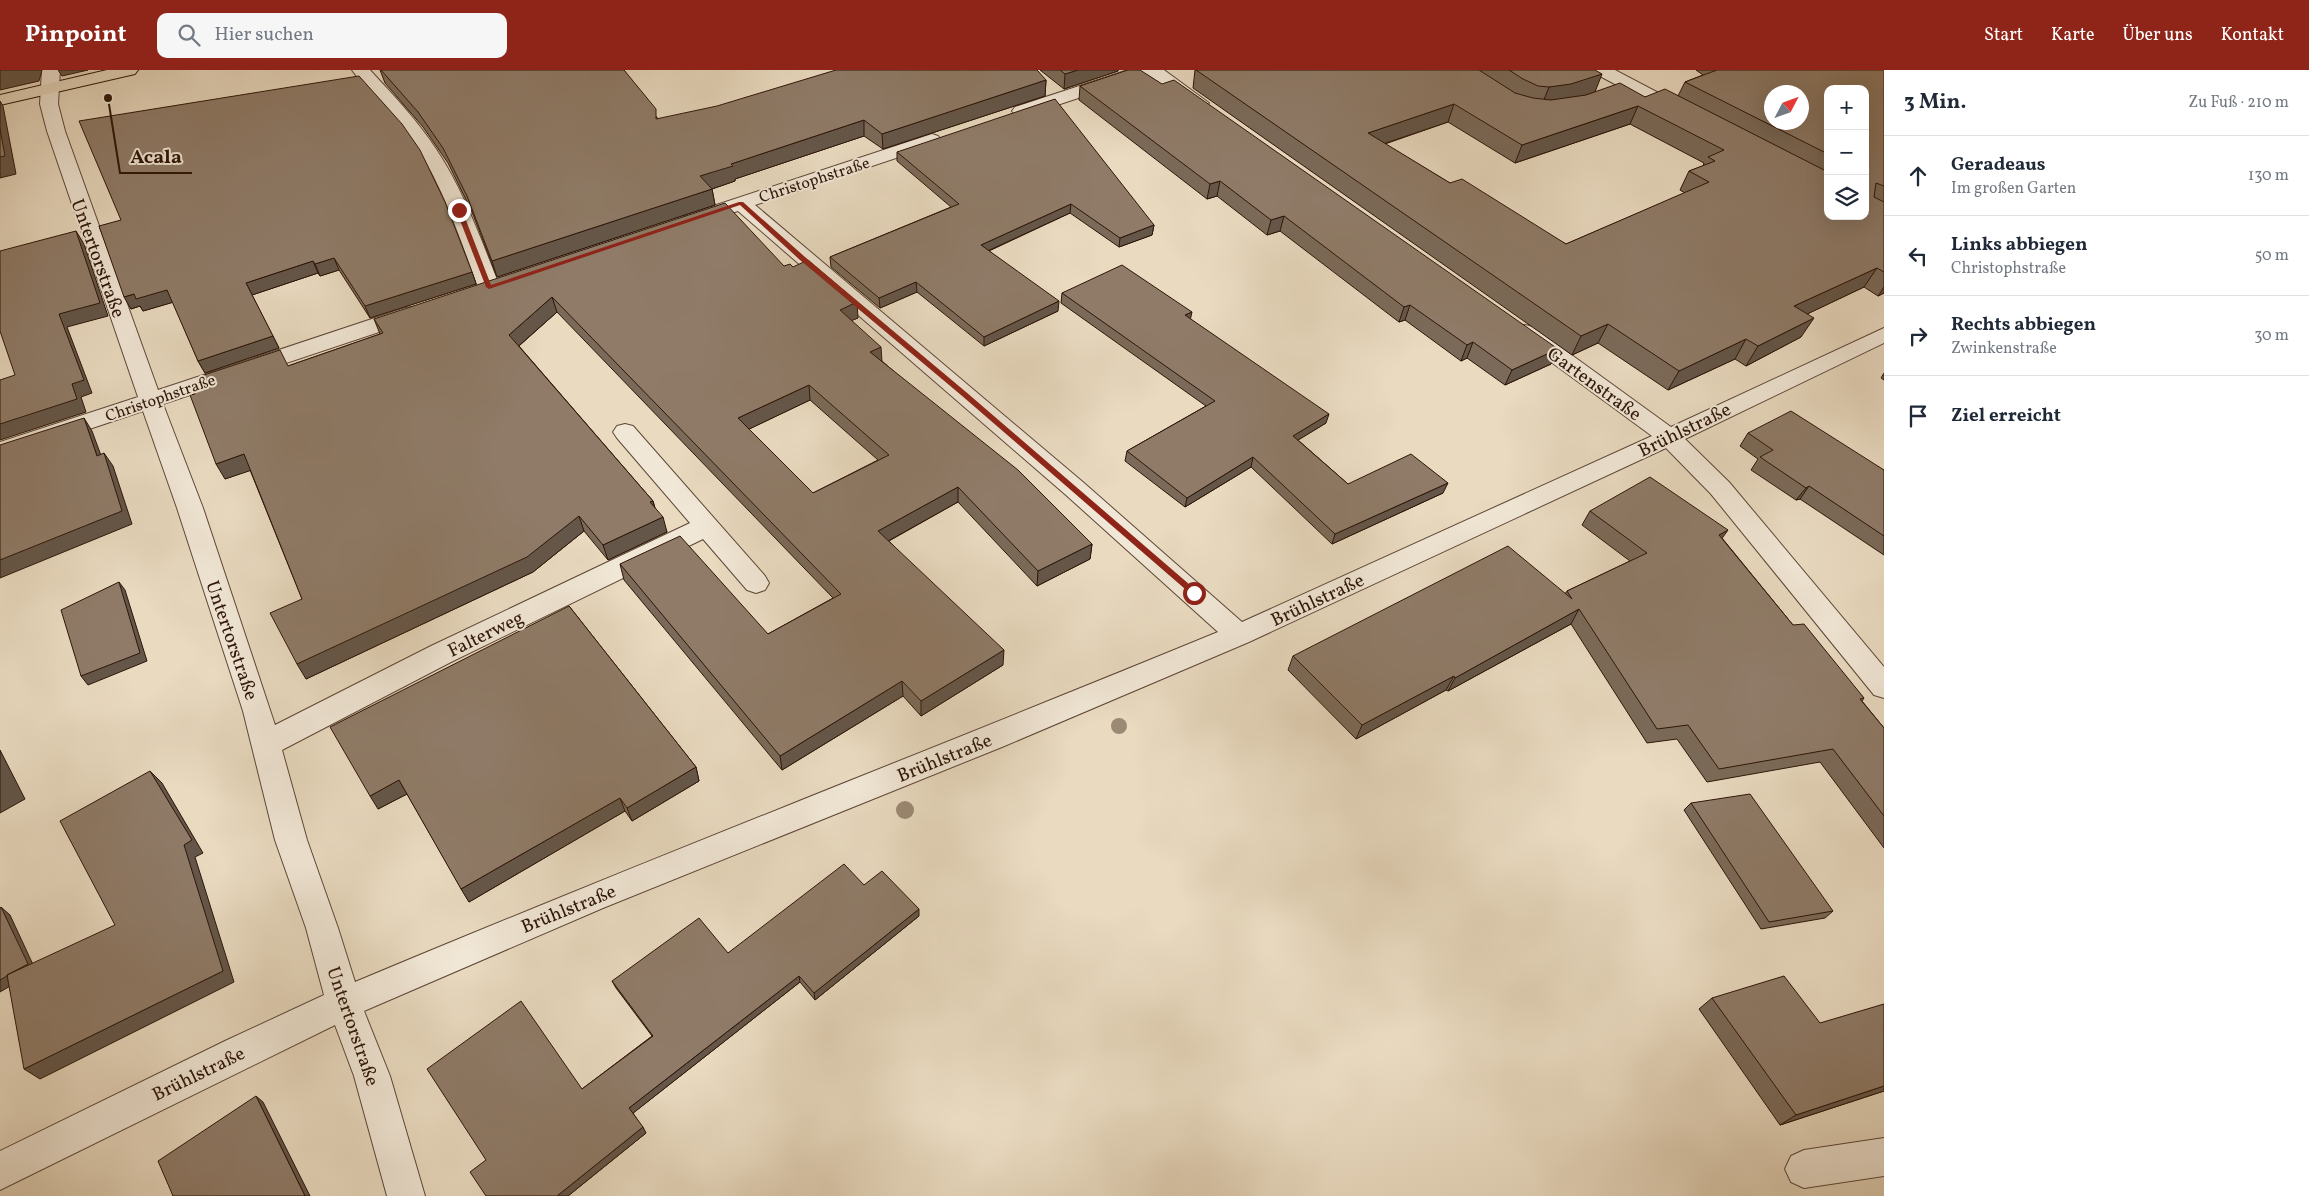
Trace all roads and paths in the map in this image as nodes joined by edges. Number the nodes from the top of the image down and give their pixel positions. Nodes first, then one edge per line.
1 (129, 70) edge
2 (361, 70) edge
3 (1145, 70) edge
4 (1153, 70) edge
5 (1602, 70) edge
6 (50, 79) edge
7 (1631, 86) junction
8 (1612, 92) edge
9 (0, 100) edge
10 (1006, 116) edge
11 (1218, 116) edge
12 (1700, 122) edge
13 (952, 133) edge
14 (741, 203) junction
15 (676, 225) edge
16 (489, 287) edge
17 (431, 306) edge
18 (1510, 322) edge
19 (1884, 335) edge
20 (152, 401) junction
21 (625, 432) dead end
22 (1669, 437) junction
23 (0, 451) edge
24 (707, 526) junction
25 (756, 583) dead end
26 (1239, 635) junction
27 (1884, 687) edge
28 (266, 744) junction
29 (344, 1003) junction
30 (1884, 1157) edge
31 (1804, 1169) dead end
32 (0, 1171) edge
33 (406, 1196) edge

1 - 6 main road
2 - 16 street
3 - 10 street
4 - 11 street
5 - 7 street
6 - 9 main road
6 - 20 street, Untertorstraße
7 - 8 street
7 - 12 street
13 - 14 street, Christophstraße
14 - 15 street, Christophstraße
14 - 26 street
17 - 20 street, Christophstraße
18 - 22 street, Gartenstraße
19 - 22 street, Brühlstraße
20 - 23 street, Christophstraße
20 - 28 street, Untertorstraße
21 - 24 street
22 - 26 street, Brühlstraße
22 - 27 street, Gartenstraße
24 - 25 street
24 - 28 street, Falterweg
26 - 29 street, Brühlstraße
28 - 29 street, Untertorstraße
29 - 32 street, Brühlstraße
29 - 33 street, Untertorstraße
30 - 31 street

